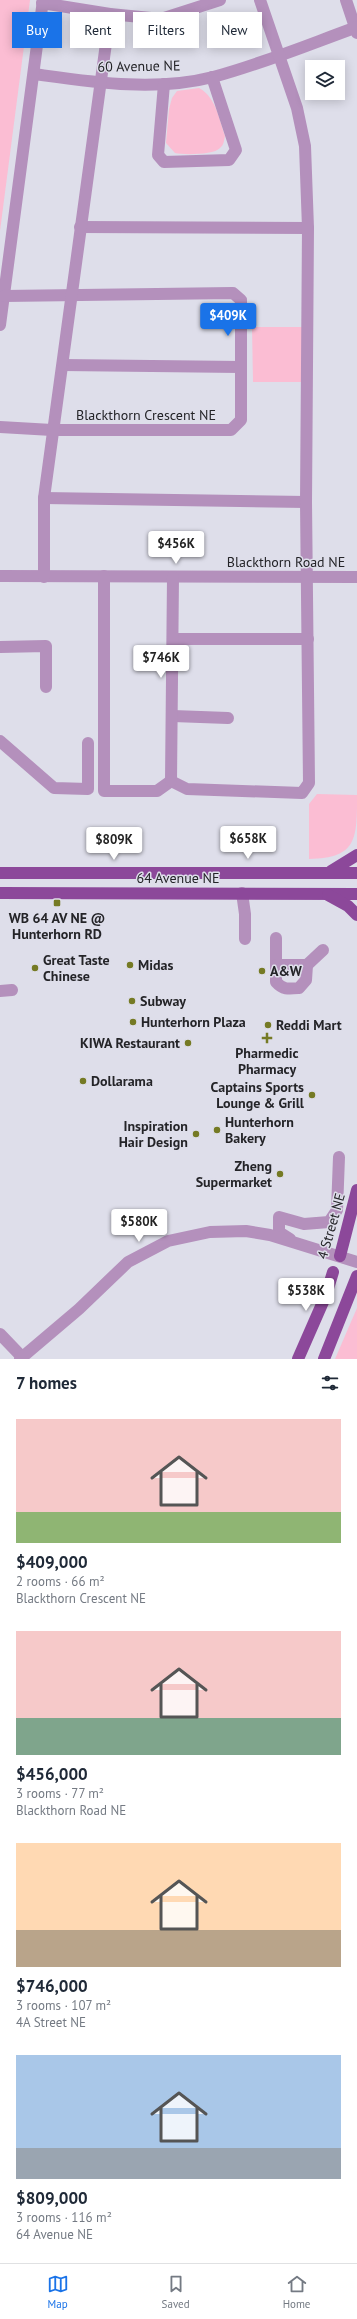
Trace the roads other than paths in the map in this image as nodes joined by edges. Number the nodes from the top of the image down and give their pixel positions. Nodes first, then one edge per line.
1 (220, 0) edge
2 (260, 0) edge
3 (346, 0) edge
4 (42, 1) edge
5 (100, 12) edge
6 (125, 15) edge
7 (356, 29) edge
8 (106, 48) edge
9 (280, 54) junction
10 (34, 74) junction
11 (212, 77) junction
12 (102, 84) junction
13 (164, 84) junction
14 (80, 227) junction
15 (308, 228) junction
16 (70, 295) junction
17 (4, 296) junction
18 (0, 326) edge
19 (63, 365) junction
20 (240, 367) junction
21 (0, 428) edge
22 (52, 430) junction
23 (44, 498) junction
24 (306, 502) junction
25 (0, 576) edge
26 (104, 576) junction
27 (44, 577) junction
28 (173, 577) junction
29 (308, 577) junction
30 (357, 577) edge
31 (173, 639) junction
32 (308, 639) junction
33 (0, 647) edge
34 (46, 687) dead end
35 (173, 716) junction
36 (228, 718) dead end
37 (0, 741) edge
38 (88, 743) dead end
39 (171, 781) junction
40 (357, 855) edge
41 (330, 872) junction
42 (357, 872) edge
43 (0, 873) edge
44 (0, 893) edge
45 (242, 893) junction
46 (325, 894) junction
47 (357, 894) edge
48 (357, 915) edge
49 (276, 938) dead end
50 (245, 939) dead end
51 (324, 950) dead end
52 (308, 965) junction
53 (276, 966) junction
54 (339, 1157) dead end
55 (357, 1190) edge
56 (298, 1243) junction
57 (340, 1256) junction
58 (357, 1262) edge
59 (334, 1272) joint
60 (357, 1276) edge
61 (0, 1334) edge
62 (21, 1358) edge
63 (298, 1359) edge
64 (324, 1359) edge

1 - 6 street
2 - 9 street
3 - 7 street
4 - 5 street
4 - 10 street
7 - 9 street, 60 Avenue NE
8 - 12 street
9 - 11 street, 60 Avenue NE
9 - 15 street
10 - 12 street, 60 Avenue NE
10 - 17 street
11 - 13 street, 60 Avenue NE
11 - 13 street
12 - 13 street, 60 Avenue NE
12 - 14 street
14 - 15 street
14 - 16 street
15 - 24 street
16 - 17 street, Blackthorn Crescent NE
16 - 19 street
16 - 20 street, Blackthorn Crescent NE
17 - 18 street
19 - 20 street
19 - 22 street
20 - 22 street, Blackthorn Crescent NE
21 - 22 street, Blackthorn Crescent NE
22 - 23 street
23 - 24 street
23 - 27 street
24 - 29 street
25 - 27 street, Blackthorn Road NE
26 - 27 street, Blackthorn Road NE
26 - 28 street, Blackthorn Road NE
26 - 39 street
28 - 29 street, Blackthorn Road NE
28 - 31 street
29 - 30 street, Blackthorn Road NE
29 - 32 street
31 - 32 street
31 - 35 street
32 - 39 street
33 - 34 street
35 - 36 street
35 - 39 street
37 - 38 street
40 - 41 main road
41 - 42 main road, 64 Avenue NE
41 - 43 main road, 64 Avenue NE
44 - 45 main road, 64 Avenue NE
45 - 46 main road, 64 Avenue NE
45 - 50 street
46 - 47 main road, 64 Avenue NE
46 - 48 main road
49 - 53 street
51 - 52 street
52 - 53 street
52 - 53 street
54 - 56 street
55 - 57 main road, 4 Street NE
56 - 57 street
56 - 62 street
57 - 58 street
57 - 59 street, 4 Street NE
59 - 63 main road, 4 Street NE
60 - 64 main road
61 - 62 street

